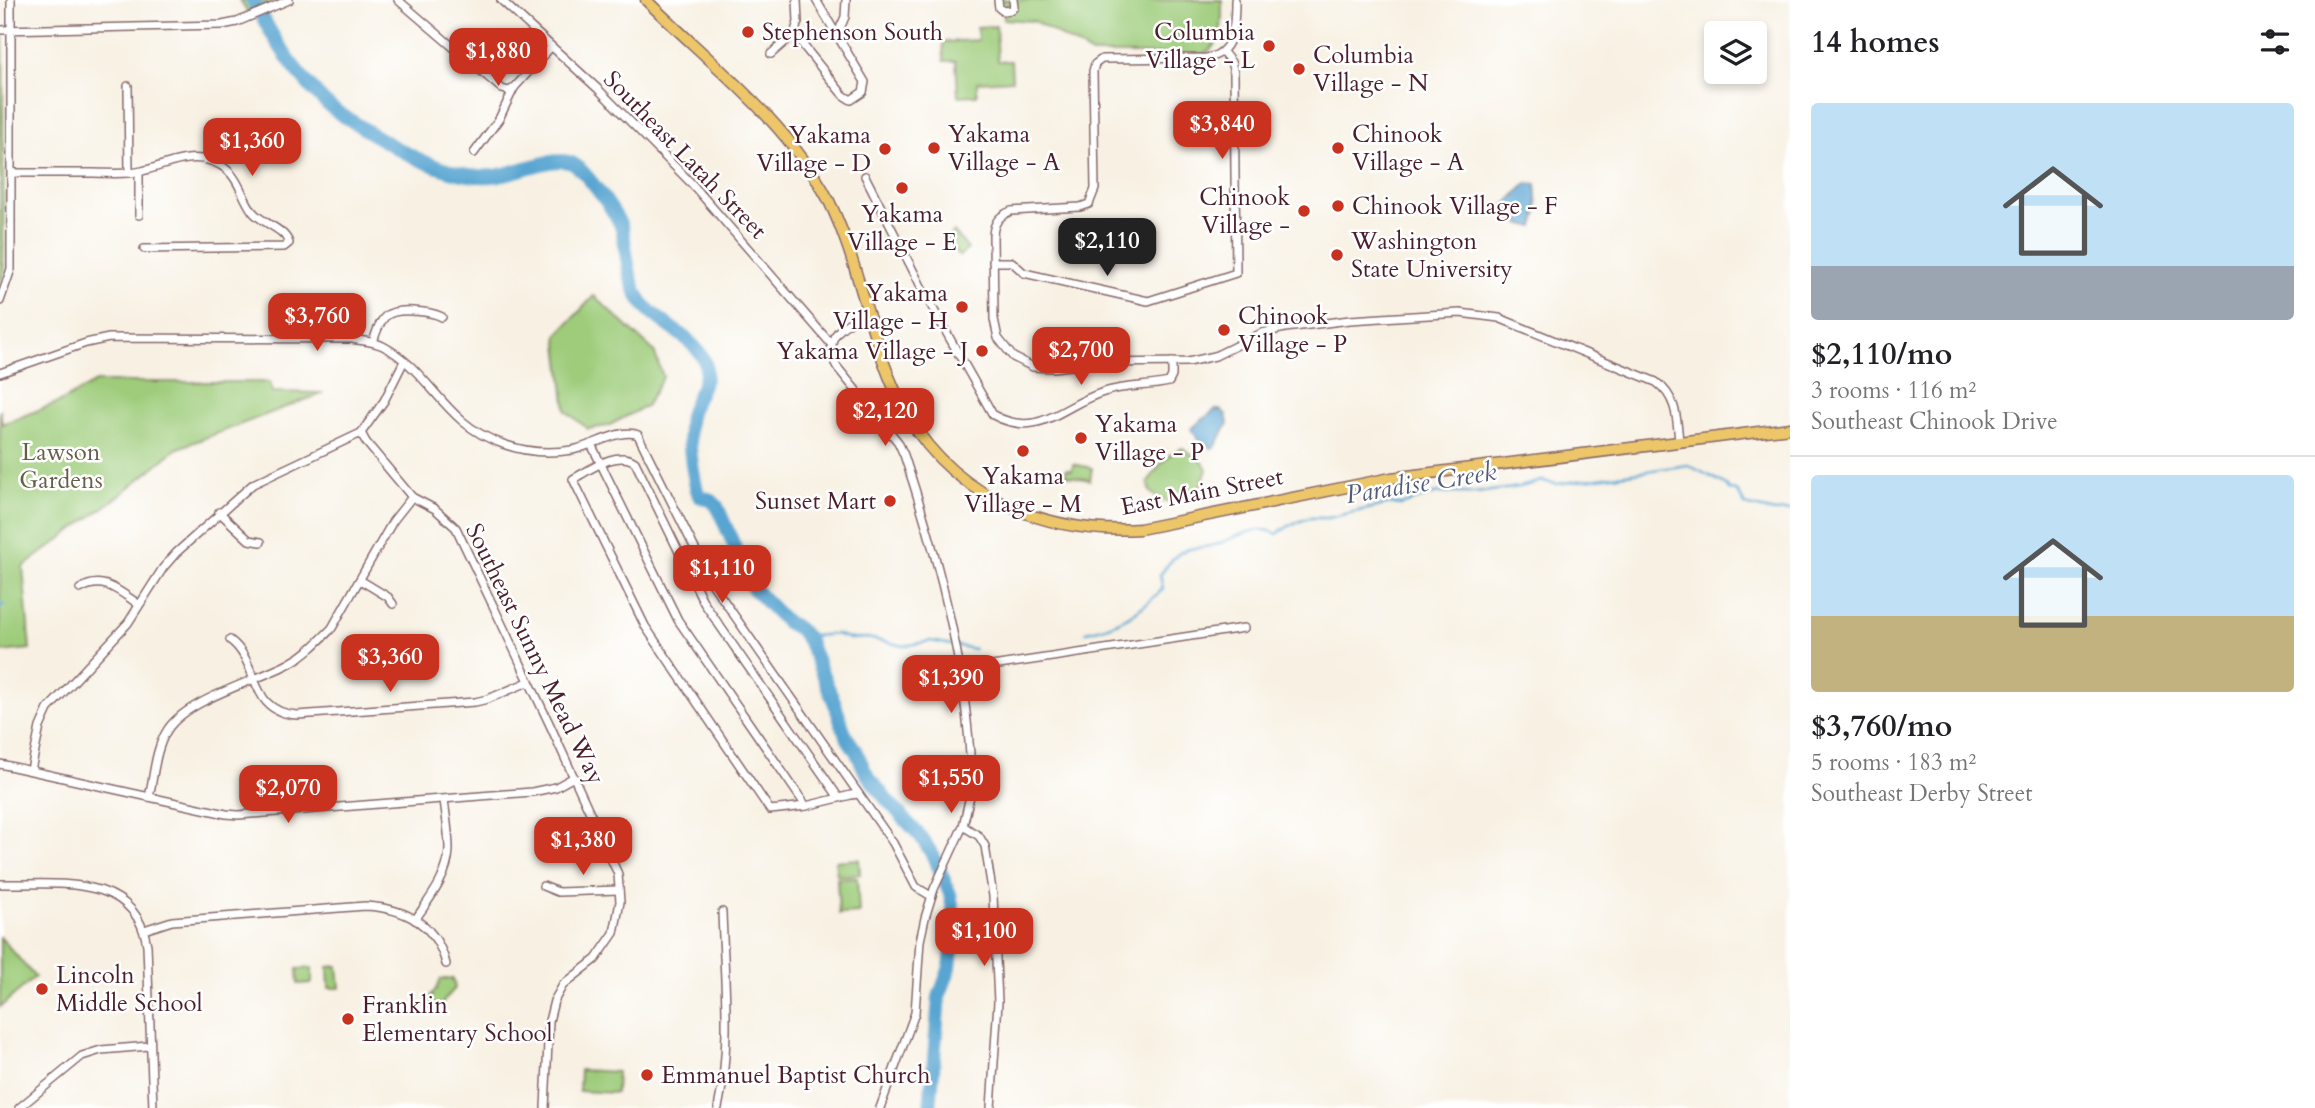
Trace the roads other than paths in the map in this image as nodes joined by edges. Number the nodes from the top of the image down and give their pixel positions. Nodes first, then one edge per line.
1 (11, 0) edge
2 (289, 0) edge
3 (398, 0) edge
4 (501, 0) edge
5 (646, 0) edge
6 (796, 0) edge
7 (816, 0) edge
8 (846, 0) edge
9 (998, 0) edge
10 (1013, 0) edge
11 (1234, 0) edge
12 (843, 21) junction
13 (829, 22) junction
14 (0, 30) edge
15 (11, 30) junction
16 (794, 34) junction
17 (837, 35) junction
18 (551, 47) junction
19 (1223, 52) junction
20 (771, 54) dead end
21 (128, 86) dead end
22 (514, 88) junction
23 (474, 153) dead end
24 (139, 172) junction
25 (12, 173) junction
26 (129, 173) junction
27 (865, 176) dead end
28 (139, 215) dead end
29 (144, 249) dead end
30 (993, 262) junction
31 (0, 301) edge
32 (870, 315) junction
33 (442, 317) dead end
34 (373, 342) junction
35 (832, 345) junction
36 (404, 361) junction
37 (1172, 362) junction
38 (0, 373) edge
39 (1790, 428) edge
40 (361, 433) junction
41 (1679, 442) junction
42 (592, 446) junction
43 (600, 465) junction
44 (412, 497) junction
45 (219, 512) junction
46 (261, 542) dead end
47 (360, 580) junction
48 (80, 589) dead end
49 (138, 604) junction
50 (393, 604) dead end
51 (1244, 628) dead end
52 (230, 640) dead end
53 (959, 671) junction
54 (255, 680) junction
55 (528, 682) junction
56 (0, 764) edge
57 (31, 770) junction
58 (574, 777) junction
59 (858, 794) junction
60 (149, 797) junction
61 (839, 798) junction
62 (444, 800) junction
63 (806, 806) junction
64 (963, 826) junction
65 (0, 884) edge
66 (543, 886) dead end
67 (619, 890) junction
68 (933, 893) junction
69 (722, 912) dead end
70 (415, 920) junction
71 (145, 930) junction
72 (446, 964) dead end
73 (149, 1046) junction
74 (19, 1108) edge
75 (153, 1108) edge
76 (545, 1108) edge
77 (718, 1108) edge
78 (880, 1108) edge
79 (991, 1108) edge

1 - 15 street
2 - 15 street
3 - 22 street
4 - 18 street, Southeast Latah Street
5 - 32 main road, East Main Street
6 - 16 street
7 - 13 street
8 - 12 street
9 - 10 street
11 - 19 street
12 - 13 street
12 - 17 street
13 - 17 street
14 - 15 street
15 - 25 street
16 - 17 street
16 - 20 street
18 - 22 street
18 - 35 street, Southeast Latah Street
19 - 30 street
19 - 30 street
21 - 26 street
22 - 23 street
24 - 26 street
24 - 28 street
24 - 29 street
25 - 26 street
25 - 31 street
27 - 37 street
30 - 37 street
32 - 35 street
32 - 41 main road, East Main Street
33 - 34 street
34 - 36 street
34 - 38 street
35 - 53 street
36 - 40 street
36 - 42 street
37 - 41 street
39 - 41 main road, East Main Street
40 - 44 street, Southeast Sunny Mead Way
40 - 45 street
42 - 43 street
42 - 59 street
43 - 61 street
43 - 63 street
43 - 63 street
44 - 47 street
44 - 55 street, Southeast Sunny Mead Way
45 - 46 street
45 - 49 street
47 - 50 street
47 - 54 street
48 - 49 street
49 - 57 street
51 - 53 street
52 - 54 street
53 - 64 street
54 - 55 street
54 - 60 street
55 - 58 street, Southeast Sunny Mead Way
56 - 57 street
57 - 60 street
58 - 62 street
58 - 67 street, Southeast Sunny Mead Way
59 - 61 street
59 - 68 street
60 - 62 street
61 - 63 street
62 - 70 street
64 - 68 street
64 - 79 street
65 - 71 street
66 - 67 street
67 - 76 street, Southeast Sunny Mead Way
68 - 78 street
69 - 77 street
70 - 71 street
70 - 72 street
71 - 73 street
73 - 74 street
73 - 75 street

